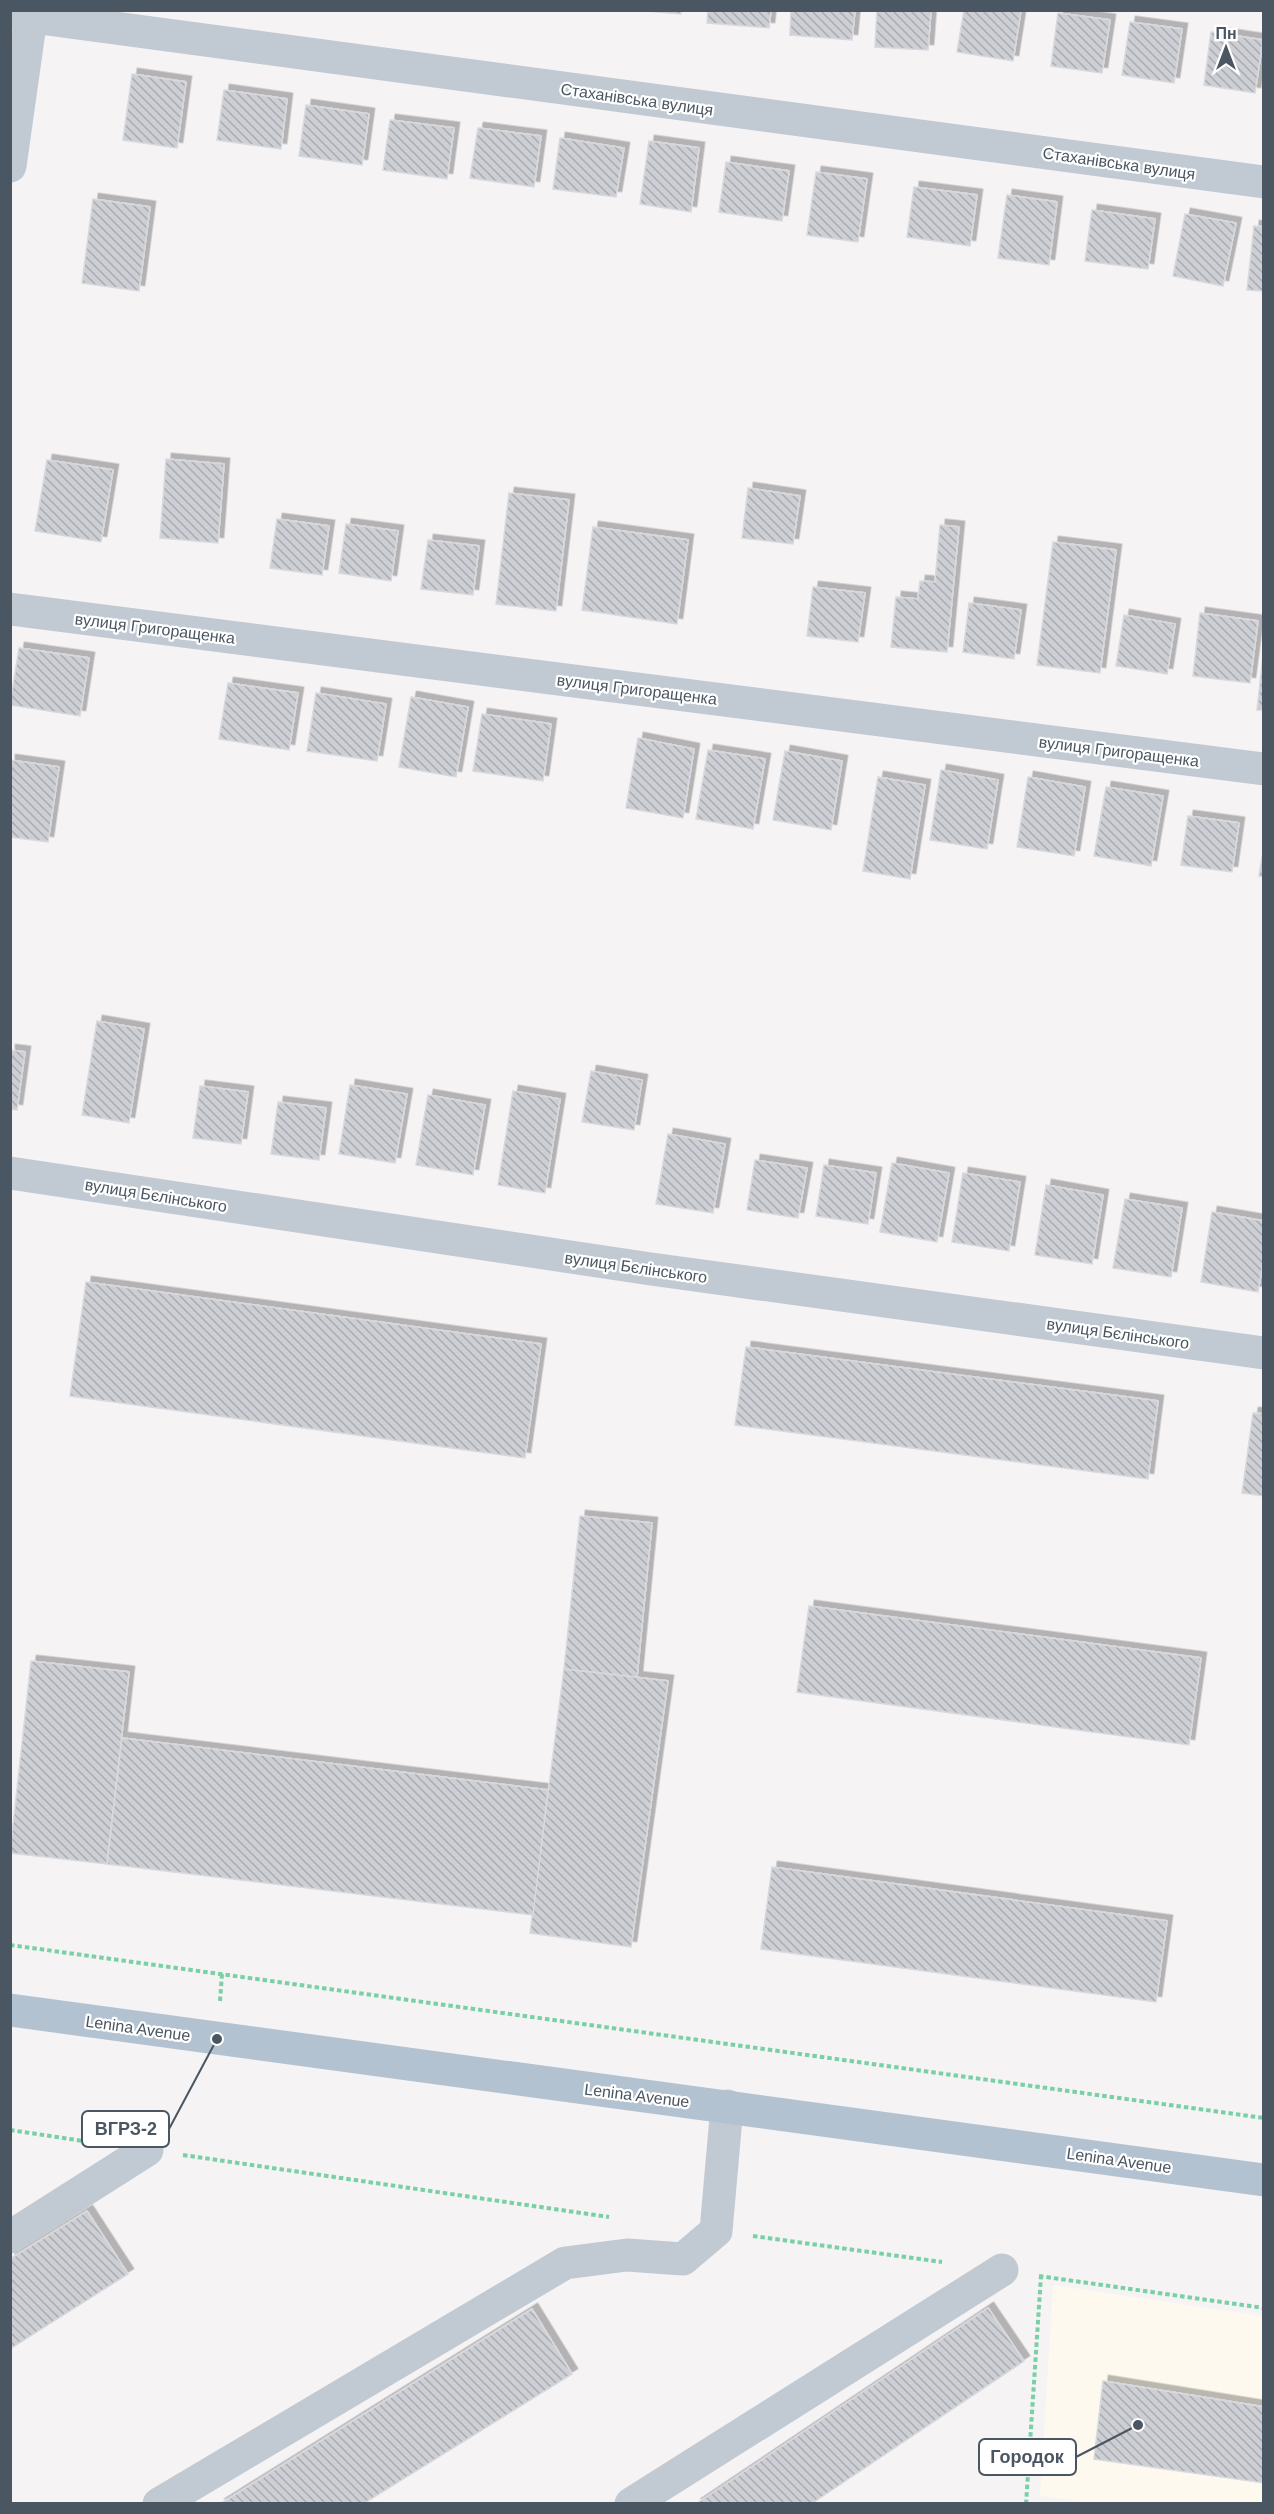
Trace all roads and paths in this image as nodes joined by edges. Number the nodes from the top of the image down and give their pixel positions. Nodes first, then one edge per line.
1 (25, 14) edge
2 (10, 166) edge
3 (1263, 182) edge
4 (10, 609) edge
5 (1263, 769) edge
6 (10, 1173) edge
7 (1263, 1353) edge
8 (10, 1945) edge
9 (10, 2010) edge
10 (727, 2106) junction
11 (1263, 2118) edge
12 (147, 2150) dead end
13 (1263, 2180) edge
14 (10, 2237) edge
15 (1002, 2270) dead end
16 (1041, 2276) dead end
17 (159, 2504) edge
18 (632, 2504) edge
19 (1026, 2504) edge

1 - 2 street
1 - 3 street, Стаханівська вулиця
4 - 5 street, вулиця Григоращенка
6 - 7 street, вулиця Бєлінського
8 - 11 path
9 - 10 main road, Lenina Avenue
10 - 13 main road, Lenina Avenue
10 - 17 street
12 - 14 street
15 - 18 street
16 - 19 path

